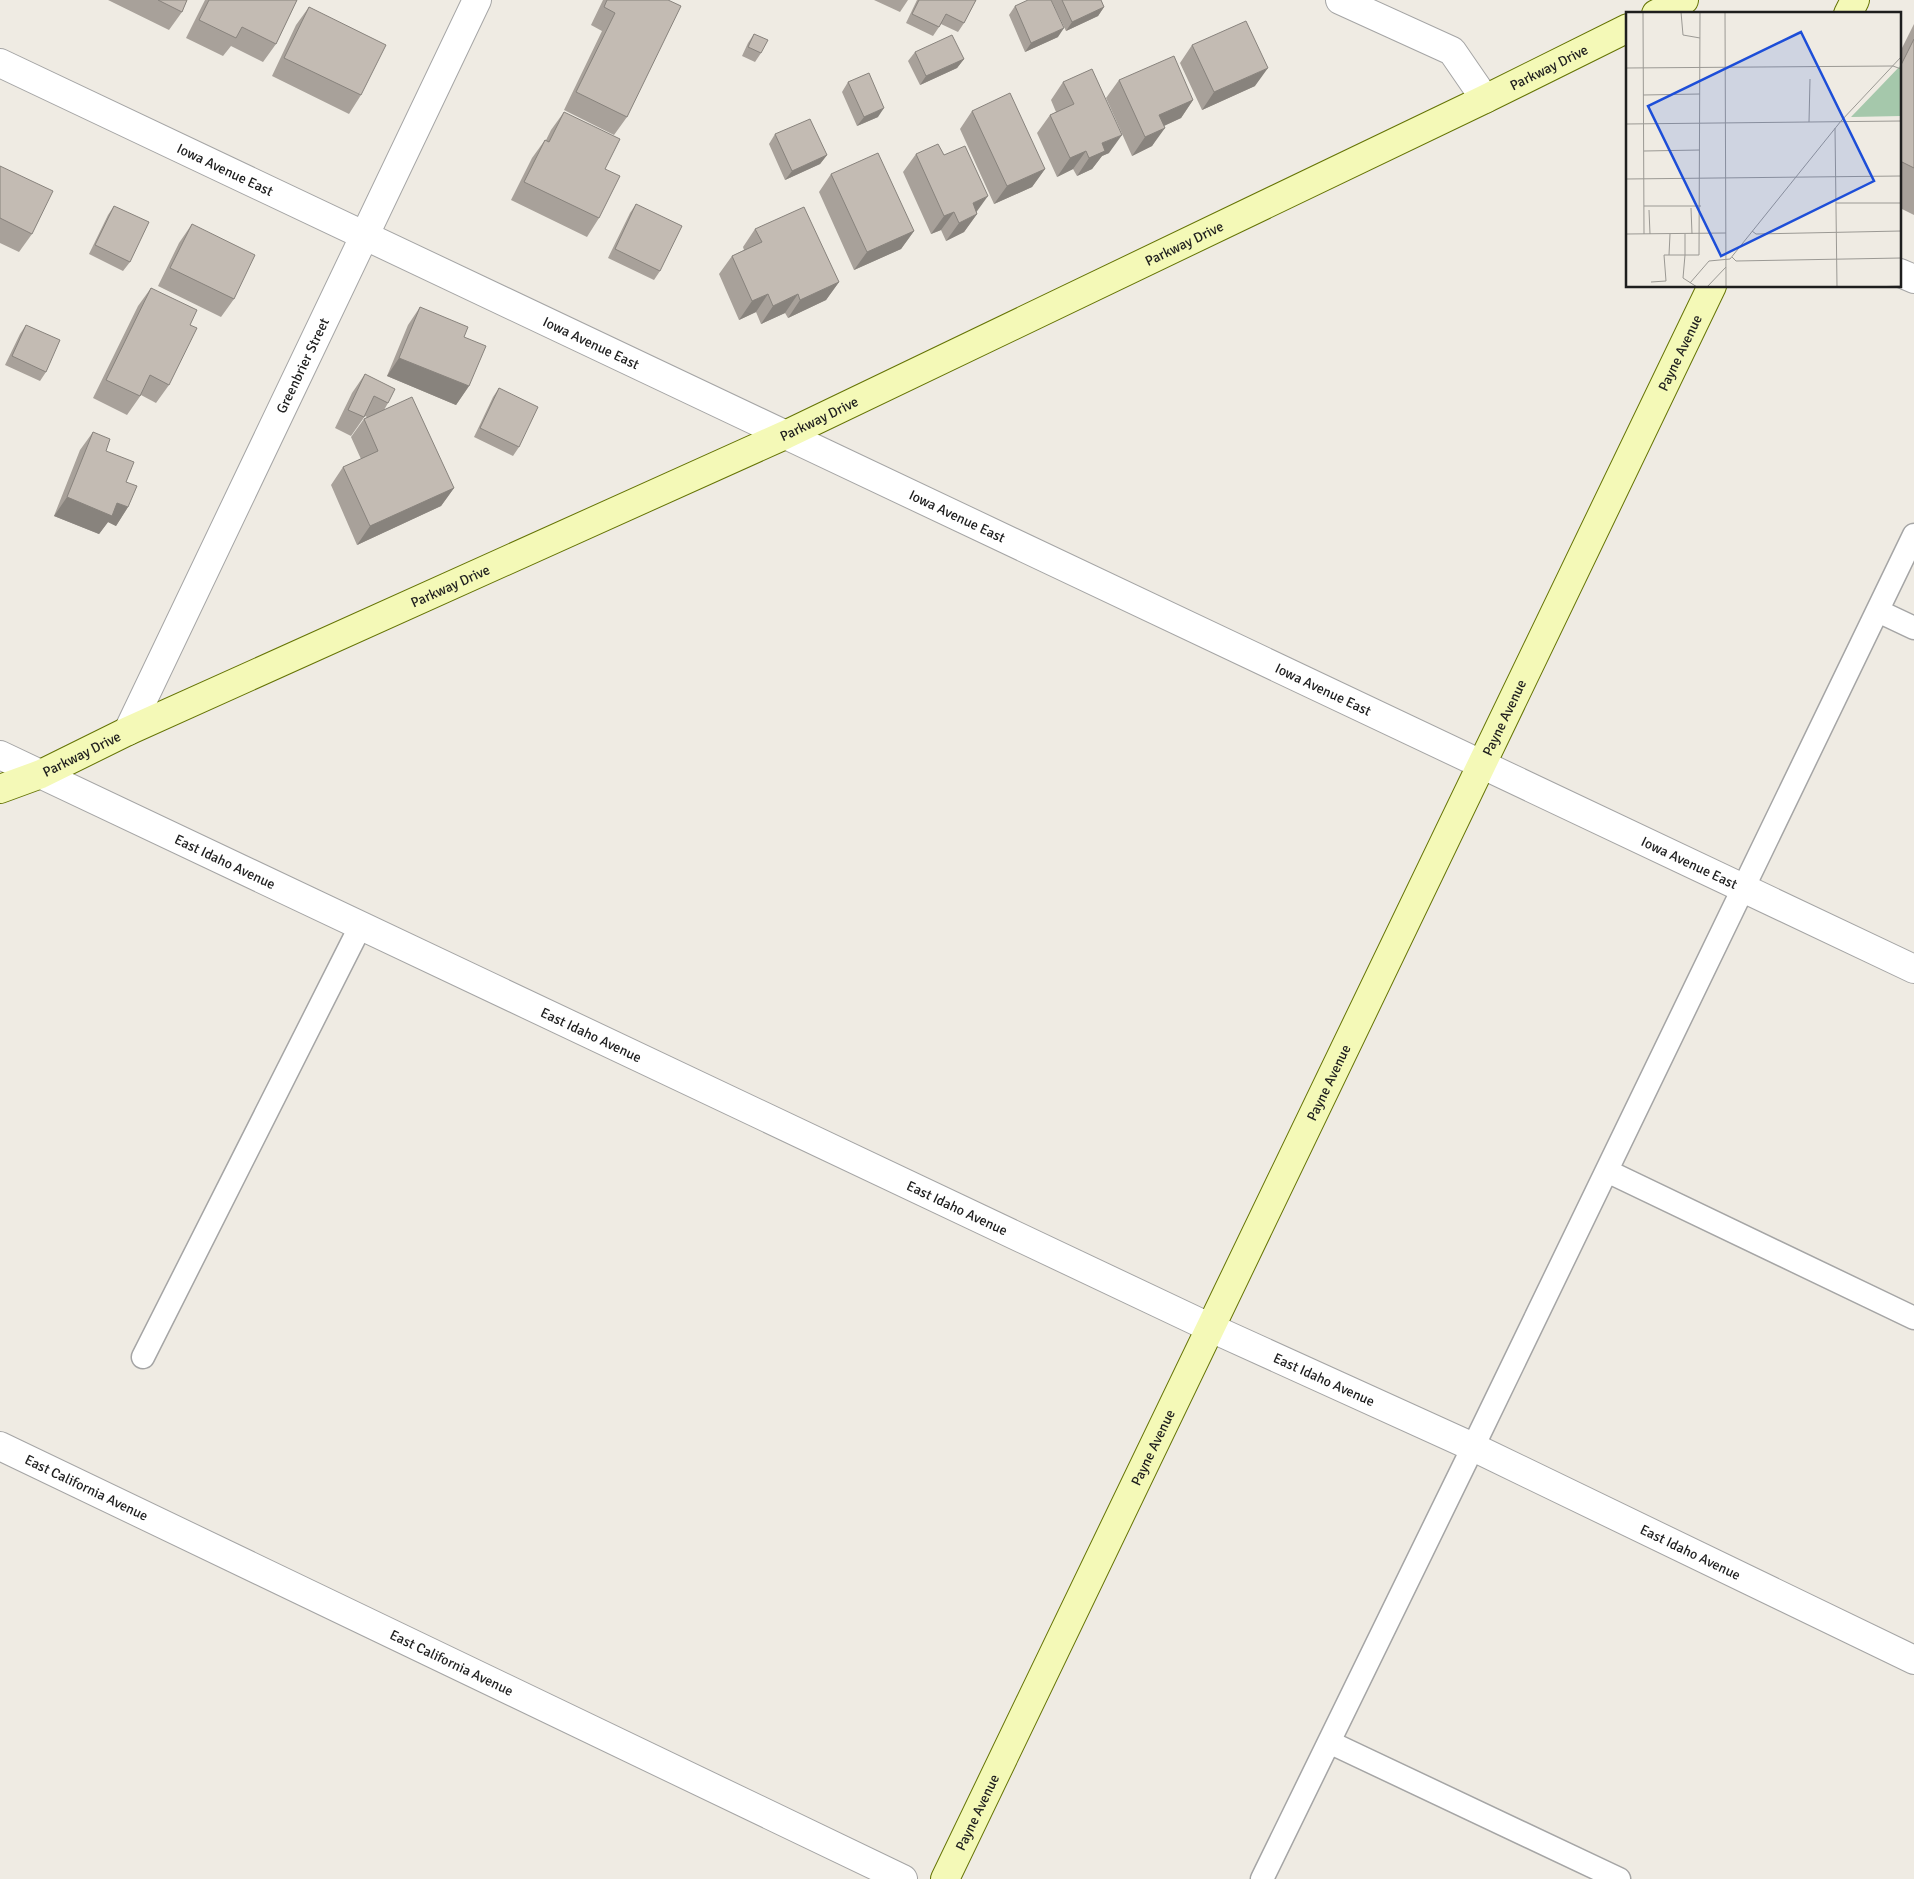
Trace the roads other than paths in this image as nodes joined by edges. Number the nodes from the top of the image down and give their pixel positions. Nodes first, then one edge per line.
1 (477, 0) edge
2 (1340, 0) edge
3 (1684, 0) edge
4 (1854, 0) edge
5 (1660, 12) edge
6 (1849, 12) edge
7 (1626, 29) edge
8 (0, 63) edge
9 (1485, 99) junction
10 (364, 236) junction
11 (1902, 274) edge
12 (1914, 279) edge
13 (1711, 288) edge
14 (785, 435) junction
15 (1914, 535) edge
16 (1878, 611) junction
17 (1914, 628) edge
18 (128, 731) junction
19 (0, 755) edge
20 (1481, 764) junction
21 (41, 774) junction
22 (0, 789) edge
23 (1744, 888) junction
24 (361, 925) junction
25 (1914, 969) edge
26 (1607, 1171) junction
27 (1914, 1318) edge
28 (1211, 1328) junction
29 (143, 1357) dead end
30 (0, 1446) edge
31 (1474, 1447) junction
32 (1914, 1660) edge
33 (1329, 1742) junction
34 (903, 1879) edge
35 (945, 1879) edge
36 (1262, 1879) edge
37 (1619, 1879) edge

1 - 10 street, Greenbrier Street
2 - 9 street
3 - 5 street
4 - 6 street
7 - 9 street, Parkway Drive
8 - 10 street, Iowa Avenue East
9 - 14 street, Parkway Drive
10 - 14 street, Iowa Avenue East
10 - 18 street, Greenbrier Street
11 - 12 street
13 - 20 street, Payne Avenue
14 - 18 street, Parkway Drive
14 - 20 street, Iowa Avenue East
15 - 16 lane
16 - 17 lane
16 - 23 lane
18 - 21 street, Parkway Drive
19 - 21 street, East Idaho Avenue
20 - 23 street, Iowa Avenue East
20 - 28 street, Payne Avenue
21 - 22 street, Parkway Drive
21 - 24 street, East Idaho Avenue
23 - 25 street, Iowa Avenue East
23 - 26 lane
24 - 28 street, East Idaho Avenue
24 - 29 lane
26 - 27 lane
26 - 31 lane
28 - 31 street, East Idaho Avenue
28 - 35 street, Payne Avenue
30 - 34 street, East California Avenue
31 - 32 street, East Idaho Avenue
31 - 33 lane
33 - 36 lane
33 - 37 lane

